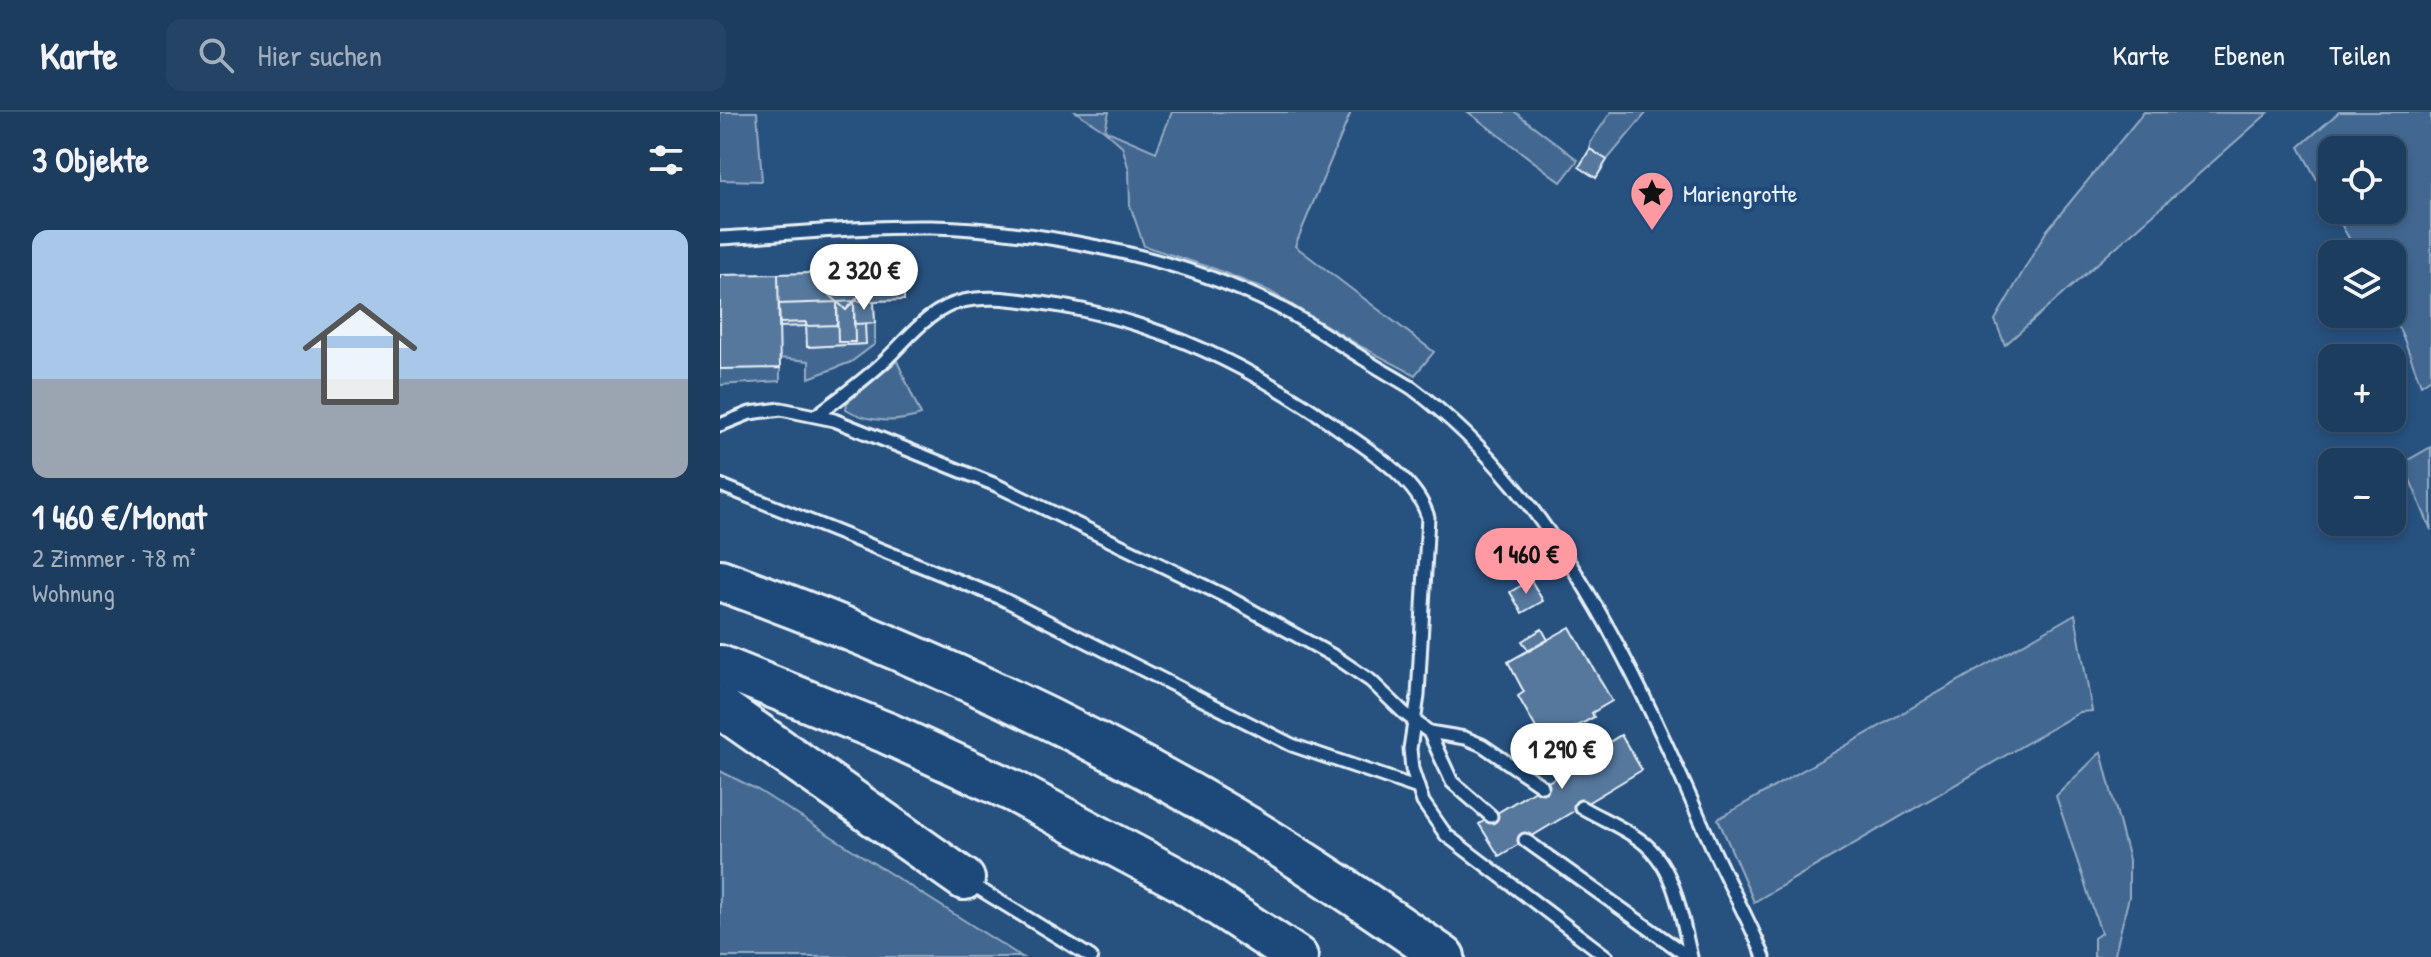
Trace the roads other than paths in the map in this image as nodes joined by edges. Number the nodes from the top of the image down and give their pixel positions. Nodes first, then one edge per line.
1 (720, 238) edge
2 (817, 415) junction
3 (720, 425) edge
4 (720, 485) edge
5 (720, 580) edge
6 (720, 666) edge
7 (720, 707) edge
8 (1414, 721) junction
9 (1429, 732) junction
10 (1542, 786) dead end
11 (1418, 788) junction
12 (1581, 807) dead end
13 (1491, 816) dead end
14 (1525, 840) dead end
15 (964, 879) joint
16 (1091, 957) edge
17 (1297, 957) edge
18 (1444, 957) edge
19 (1607, 957) edge
20 (1690, 957) edge
21 (1764, 957) edge

1 - 21 lane
2 - 3 lane
2 - 8 lane
2 - 8 lane
4 - 11 lane
5 - 18 highway
6 - 17 highway
7 - 15 highway
8 - 9 lane
8 - 11 lane
9 - 10 lane
9 - 13 lane
11 - 19 lane
12 - 20 lane
14 - 20 lane
15 - 16 lane

